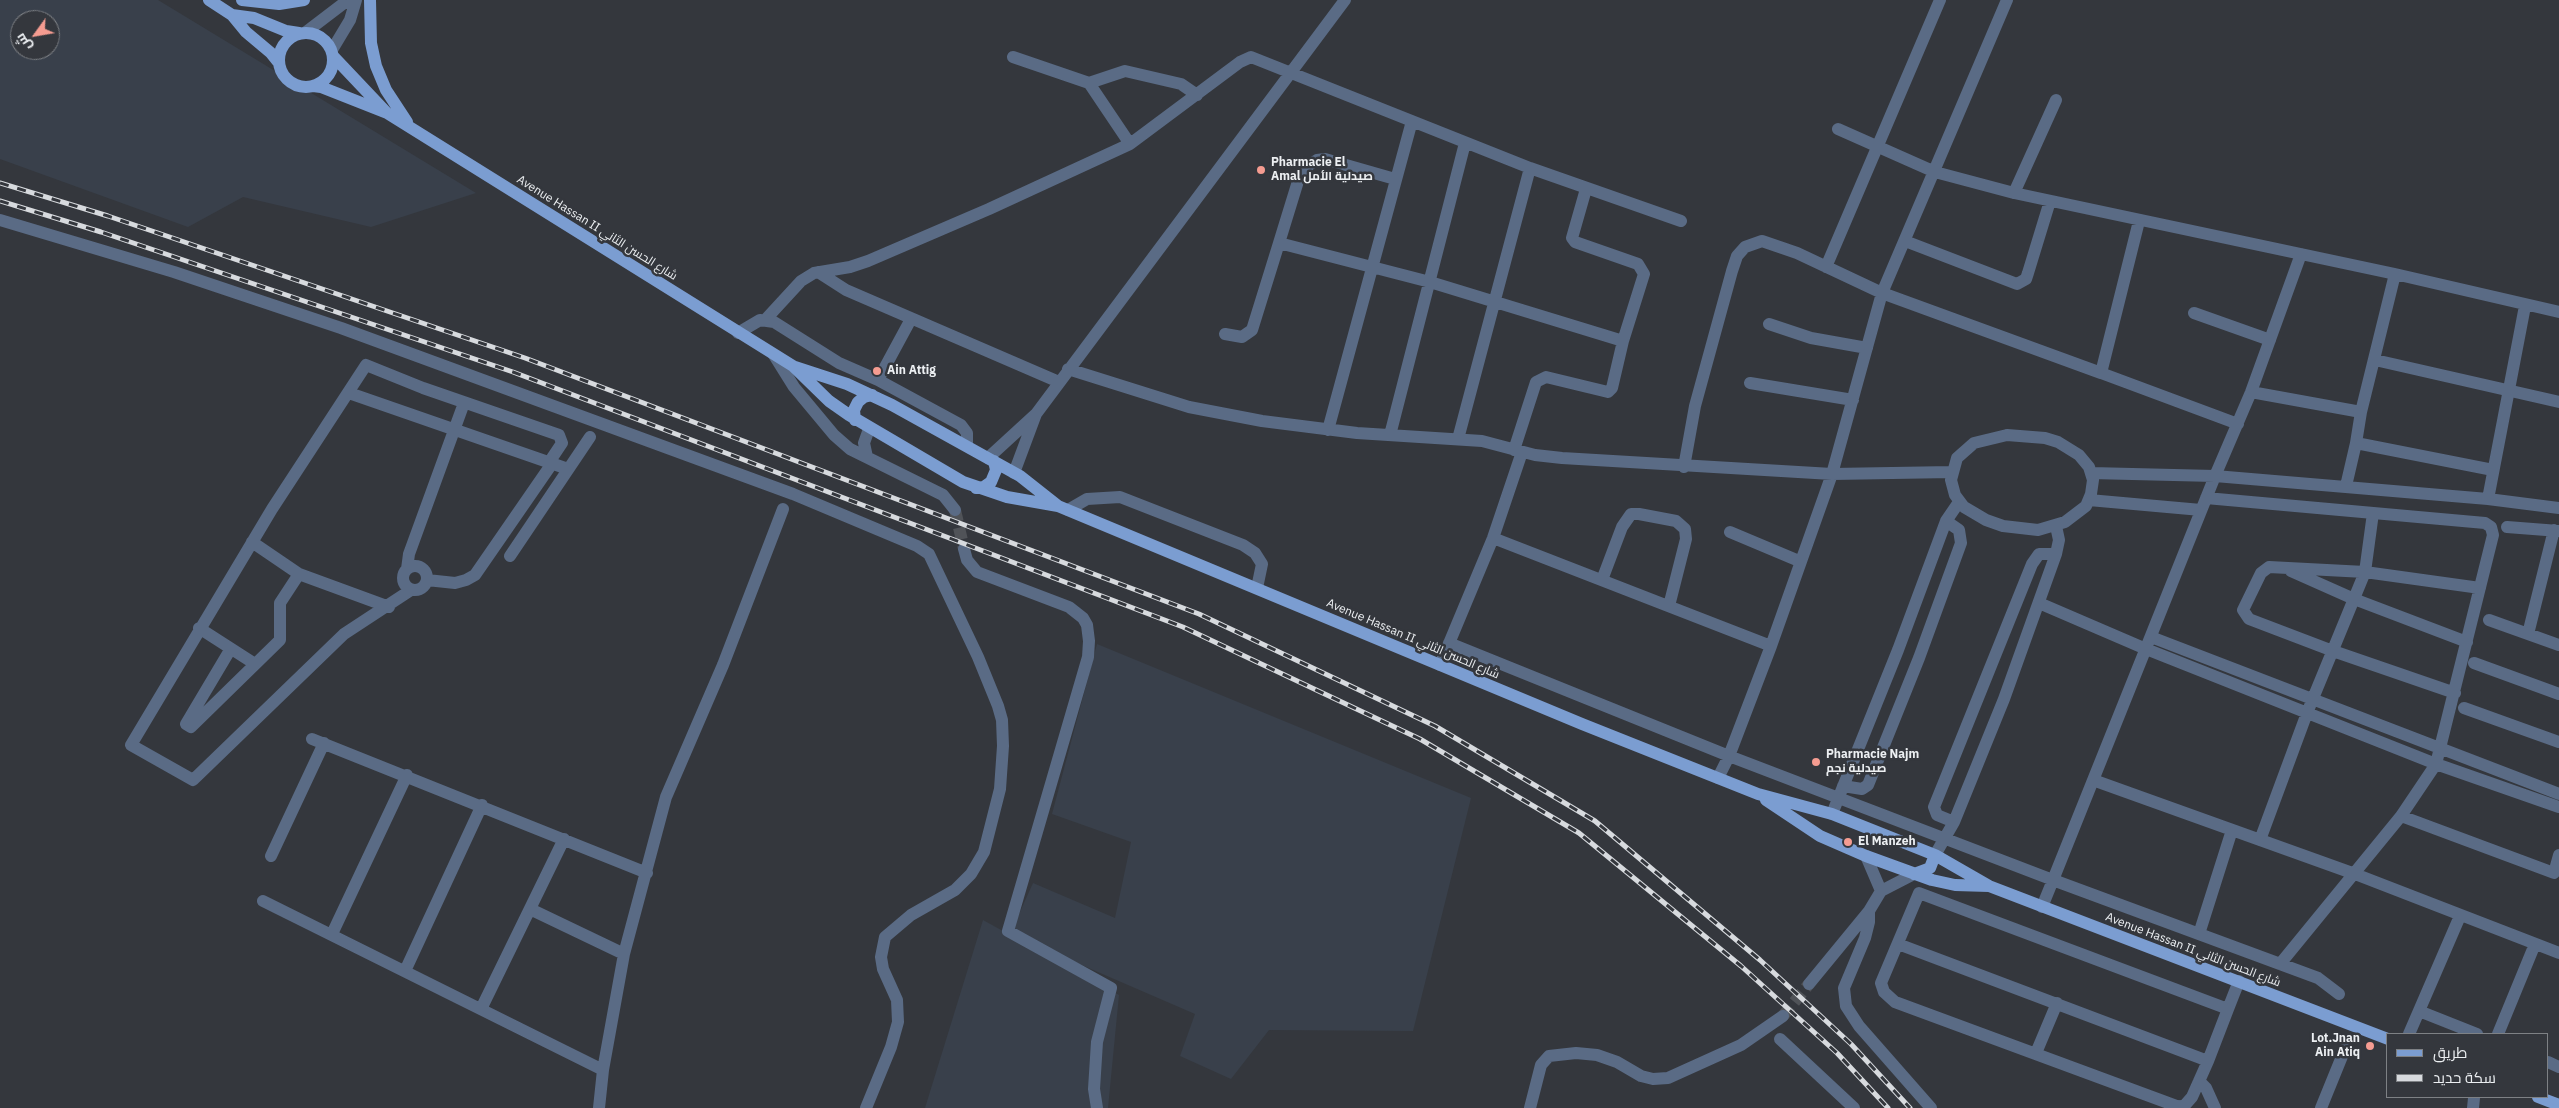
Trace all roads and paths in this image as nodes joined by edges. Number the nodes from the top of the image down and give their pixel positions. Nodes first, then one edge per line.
1 (209, 0) edge
2 (242, 0) edge
3 (304, 0) edge
4 (348, 0) edge
5 (356, 0) edge
6 (370, 0) edge
7 (1345, 0) edge
8 (1940, 0) edge
9 (2007, 0) edge
10 (232, 15) junction
11 (303, 33) junction
12 (332, 53) junction
13 (1013, 57) dead end
14 (279, 63) junction
15 (1292, 72) junction
16 (1088, 83) junction
17 (313, 86) junction
18 (1197, 95) junction
19 (2056, 100) dead end
20 (387, 113) junction
21 (1412, 121) junction
22 (412, 128) junction
23 (1838, 129) dead end
24 (1465, 143) junction
25 (1130, 144) junction
26 (1877, 147) junction
27 (1530, 168) junction
28 (1935, 172) junction
29 (1395, 179) junction
30 (1586, 189) junction
31 (2014, 193) junction
32 (2050, 201) junction
33 (0, 220) edge
34 (1681, 221) dead end
35 (2139, 221) junction
36 (1905, 241) junction
37 (1279, 243) junction
38 (2301, 254) junction
39 (1371, 266) junction
40 (1826, 267) junction
41 (818, 272) junction
42 (2395, 274) junction
43 (1430, 282) junction
44 (1882, 293) junction
45 (1493, 300) junction
46 (2525, 306) junction
47 (2559, 312) edge
48 (2194, 313) dead end
49 (766, 319) junction
50 (911, 319) junction
51 (1769, 324) dead end
52 (738, 333) junction
53 (1225, 334) dead end
54 (2270, 340) junction
55 (1623, 341) junction
56 (1867, 348) junction
57 (774, 355) junction
58 (2375, 360) junction
59 (793, 366) junction
60 (1068, 369) junction
61 (2101, 373) junction
62 (878, 380) junction
63 (1058, 382) junction
64 (1750, 383) dead end
65 (2510, 390) junction
66 (349, 392) junction
67 (2252, 392) junction
68 (872, 395) junction
69 (1853, 400) junction
70 (2559, 402) edge
71 (464, 403) junction
72 (2361, 412) junction
73 (1036, 414) junction
74 (855, 420) junction
75 (2238, 424) junction
76 (869, 429) junction
77 (454, 430) junction
78 (1328, 430) junction
79 (1390, 435) junction
80 (590, 437) dead end
81 (1458, 439) junction
82 (2356, 443) junction
83 (966, 446) junction
84 (1518, 451) junction
85 (867, 457) junction
86 (991, 460) junction
87 (550, 464) junction
88 (1684, 467) junction
89 (568, 470) junction
90 (2493, 470) junction
91 (1952, 472) junction
92 (1014, 473) junction
93 (2091, 473) junction
94 (1832, 474) junction
95 (2215, 476) junction
96 (2346, 486) junction
97 (976, 488) junction
98 (2089, 500) junction
99 (2488, 500) junction
100 (1959, 502) junction
101 (2204, 504) junction
102 (1063, 508) junction
103 (2559, 508) edge
104 (783, 509) dead end
105 (955, 510) tunnel mouth
106 (2372, 513) junction
107 (1946, 521) junction
108 (2056, 526) junction
109 (2507, 527) dead end
110 (2556, 531) edge
111 (1730, 532) dead end
112 (1493, 538) junction
113 (252, 542) junction
114 (964, 549) tunnel mouth
115 (2056, 554) junction
116 (510, 556) dead end
117 (1799, 561) junction
118 (2283, 567) junction
119 (407, 570) junction
120 (2365, 572) junction
121 (299, 574) junction
122 (427, 580) junction
123 (1602, 580) junction
124 (1257, 588) junction
125 (2480, 588) junction
126 (411, 590) junction
127 (2354, 600) junction
128 (2038, 603) junction
129 (1668, 606) junction
130 (389, 607) junction
131 (2489, 620) dead end
132 (199, 628) junction
133 (2528, 634) junction
134 (2467, 642) junction
135 (1449, 643) junction
136 (2148, 643) junction
137 (2559, 645) edge
138 (1771, 646) junction
139 (230, 650) junction
140 (1898, 650) junction
141 (2333, 651) junction
142 (1919, 658) junction
143 (2474, 663) dead end
144 (255, 664) junction
145 (1440, 665) junction
146 (1982, 691) junction
147 (2455, 693) junction
148 (2559, 694) edge
149 (2004, 699) junction
150 (2313, 700) junction
151 (2464, 708) dead end
152 (2308, 713) junction
153 (2559, 742) edge
154 (2441, 750) junction
155 (1729, 756) junction
156 (2436, 764) junction
157 (407, 775) junction
158 (1718, 778) junction
159 (2093, 780) junction
160 (1843, 786) junction
161 (1758, 794) junction
162 (2559, 794) edge
163 (1838, 798) junction
164 (482, 805) junction
165 (2559, 807) edge
166 (1832, 814) junction
167 (2401, 816) junction
168 (1954, 822) junction
169 (2232, 830) junction
170 (1821, 837) junction
171 (564, 839) junction
172 (1946, 839) junction
173 (2260, 840) junction
174 (2559, 854) edge
175 (1935, 855) junction
176 (271, 856) dead end
177 (1866, 856) junction
178 (647, 873) junction
179 (1914, 874) junction
180 (2355, 874) junction
181 (2556, 874) edge
182 (2053, 880) junction
183 (1989, 886) junction
184 (1880, 891) junction
185 (263, 901) dead end
186 (2042, 908) junction
187 (530, 909) junction
188 (1869, 911) junction
189 (2460, 916) junction
190 (332, 934) junction
191 (2199, 934) junction
192 (1898, 944) junction
193 (2535, 944) junction
194 (2559, 953) edge
195 (624, 954) junction
196 (2280, 964) junction
197 (405, 971) junction
198 (2239, 981) junction
199 (1809, 984) tunnel mouth
200 (2339, 994) dead end
201 (2057, 1003) junction
202 (482, 1009) junction
203 (2228, 1009) junction
204 (2419, 1011) junction
205 (1783, 1016) tunnel mouth
206 (2409, 1033) edge
207 (2474, 1033) edge
208 (2498, 1033) edge
209 (2386, 1038) edge
210 (1780, 1039) dead end
211 (2345, 1049) dead end
212 (2036, 1053) junction
213 (2208, 1061) junction
214 (603, 1070) junction
215 (2199, 1082) junction
216 (2541, 1098) edge
217 (2559, 1105) edge
218 (599, 1108) edge
219 (866, 1108) edge
220 (1098, 1108) edge
221 (1530, 1108) edge
222 (1854, 1108) edge
223 (1931, 1108) edge
224 (2215, 1108) edge
225 (2321, 1108) edge

1 - 10 main road
2 - 3 main road
4 - 11 street
5 - 12 street
6 - 22 main road
7 - 15 street
8 - 26 street
9 - 28 street
10 - 11 main road
10 - 14 main road
11 - 12 main road
11 - 14 main road
12 - 17 main road
12 - 20 main road, Avenue Hassan II شارع الحسن الثاني
13 - 16 street
14 - 17 main road
15 - 18 street
15 - 21 street
15 - 60 street
16 - 18 street
16 - 25 street
17 - 20 main road, Avenue Hassan II شارع الحسن الثاني
18 - 25 street
19 - 31 street
20 - 22 main road, Avenue Hassan II شارع الحسن الثاني
21 - 24 street
21 - 29 street
22 - 52 main road, Avenue Hassan II شارع الحسن الثاني
23 - 26 street
24 - 27 street
24 - 43 street
25 - 41 street
26 - 28 street
26 - 40 street
27 - 30 street
27 - 45 street
28 - 31 street
28 - 36 street
29 - 37 street
29 - 39 street
30 - 34 street
30 - 55 street
31 - 32 street
32 - 35 street
32 - 36 street
33 - 219 street
35 - 38 street
35 - 61 street
36 - 44 street
37 - 39 street
37 - 53 street
38 - 42 street
38 - 54 street
39 - 43 street
39 - 78 street
40 - 44 street
40 - 88 street
41 - 49 street
41 - 50 street
42 - 46 street
42 - 58 street
43 - 45 street
43 - 79 street
44 - 56 street
44 - 61 street
45 - 55 street
45 - 81 street
46 - 47 street
46 - 65 street
48 - 54 street
49 - 52 street
49 - 62 street
50 - 62 street
50 - 63 street
51 - 56 street
52 - 57 main road, Avenue Hassan II شارع الحسن الثاني
54 - 67 street
55 - 84 street
56 - 69 street
57 - 59 main road, Avenue Hassan II شارع الحسن الثاني
57 - 85 street
58 - 65 street
58 - 72 street
59 - 68 main road, Avenue Hassan II شارع الحسن الثاني
59 - 74 main road, Avenue Hassan II شارع الحسن الثاني
60 - 63 street
60 - 78 street
61 - 75 street
62 - 83 street
63 - 73 street
64 - 69 street
65 - 70 street
65 - 90 street
66 - 71 street
66 - 77 street
66 - 113 street
67 - 72 street
67 - 75 street
68 - 74 main road
68 - 83 main road, Avenue Hassan II شارع الحسن الثاني
69 - 94 street
71 - 77 street
71 - 87 street
72 - 82 street
73 - 86 street
73 - 92 street
74 - 76 main road, Avenue Hassan II شارع الحسن الثاني
75 - 95 street
76 - 85 street
76 - 97 main road, Avenue Hassan II شارع الحسن الثاني
77 - 87 street
77 - 119 street
78 - 79 street
79 - 81 street
80 - 89 street
81 - 84 street
82 - 90 street
82 - 96 street
83 - 86 main road, Avenue Hassan II شارع الحسن الثاني
84 - 88 street
84 - 112 street
85 - 105 street
86 - 92 main road, Avenue Hassan II شارع الحسن الثاني
86 - 97 main road
87 - 89 street
87 - 122 street
88 - 94 street
89 - 116 street
90 - 99 street
91 - 93 street
91 - 94 street
91 - 100 street
92 - 102 main road, Avenue Hassan II شارع الحسن الثاني
93 - 95 street
93 - 98 street
94 - 117 street
95 - 96 street
95 - 101 street
96 - 99 street
97 - 102 main road, Avenue Hassan II شارع الحسن الثاني
98 - 101 street
98 - 108 street
99 - 103 street
100 - 107 street
100 - 108 street
101 - 106 street
101 - 136 street
102 - 124 main road, Avenue Hassan II شارع الحسن الثاني
102 - 124 street
104 - 178 street
106 - 120 street
106 - 125 street
107 - 140 street
107 - 142 street
108 - 115 street
109 - 110 street
110 - 133 street
111 - 117 street
112 - 123 street
112 - 135 street
113 - 121 street
113 - 132 street
114 - 220 street
115 - 128 street
115 - 146 street
117 - 138 street
118 - 120 street
118 - 127 street
118 - 141 street
119 - 122 street
119 - 126 street
120 - 125 street
120 - 127 street
121 - 130 street
121 - 144 street
122 - 126 street
123 - 129 street
123 - 129 street
124 - 145 main road, Avenue Hassan II شارع الحسن الثاني
125 - 134 street
126 - 130 street
127 - 134 street
127 - 141 street
128 - 136 street
128 - 149 street
129 - 138 street
130 - 132 street
131 - 133 street
132 - 139 street
133 - 137 street
134 - 147 street
135 - 145 street
135 - 155 street
136 - 150 street
136 - 152 street
136 - 159 street
138 - 155 street
139 - 144 street
139 - 144 street
140 - 142 street
140 - 160 street
141 - 147 street
141 - 150 street
142 - 160 street
143 - 148 street
145 - 158 main road, Avenue Hassan II شارع الحسن الثاني
146 - 149 street
146 - 168 street
147 - 154 street
149 - 168 street
150 - 152 street
150 - 154 street
151 - 153 street
152 - 156 street
152 - 173 street
154 - 156 street
154 - 162 street
155 - 158 street
155 - 163 street
156 - 165 street
156 - 167 street
157 - 164 street
157 - 176 street
157 - 190 street
158 - 161 main road, Avenue Hassan II شارع الحسن الثاني
159 - 169 street
159 - 182 street
160 - 163 street
161 - 166 main road, Avenue Hassan II شارع الحسن الثاني
161 - 170 main road, Avenue Hassan II شارع الحسن الثاني
163 - 166 street
163 - 172 street
164 - 171 street
164 - 197 street
166 - 170 main road
166 - 175 main road, Avenue Hassan II شارع الحسن الثاني
167 - 180 street
167 - 181 street
168 - 172 street
169 - 173 street
169 - 191 street
170 - 177 main road, Avenue Hassan II شارع الحسن الثاني
171 - 178 street
171 - 187 street
172 - 175 street
172 - 182 street
173 - 180 street
174 - 181 street
175 - 179 main road
175 - 183 main road, Avenue Hassan II شارع الحسن الثاني
177 - 179 main road, Avenue Hassan II شارع الحسن الثاني
177 - 184 street
178 - 195 street
179 - 183 main road, Avenue Hassan II شارع الحسن الثاني
179 - 184 street
180 - 189 street
180 - 196 street
182 - 186 street
182 - 191 street
183 - 186 main road, Avenue Hassan II شارع الحسن الثاني
184 - 188 street
185 - 190 street
186 - 198 main road, Avenue Hassan II شارع الحسن الثاني
187 - 195 street
187 - 202 street
188 - 199 street
188 - 223 street
189 - 193 street
189 - 204 street
190 - 197 street
191 - 196 street
192 - 201 street
192 - 203 street
192 - 212 street
193 - 194 street
193 - 208 street
195 - 214 street
196 - 200 street
197 - 202 street
198 - 203 street
198 - 209 main road, Avenue Hassan II شارع الحسن الثاني
201 - 212 street
201 - 213 street
202 - 214 street
203 - 213 street
204 - 206 street
204 - 207 street
205 - 221 street
210 - 222 street
211 - 225 street
212 - 215 street
213 - 215 street
214 - 218 street
215 - 224 street
216 - 217 main road

